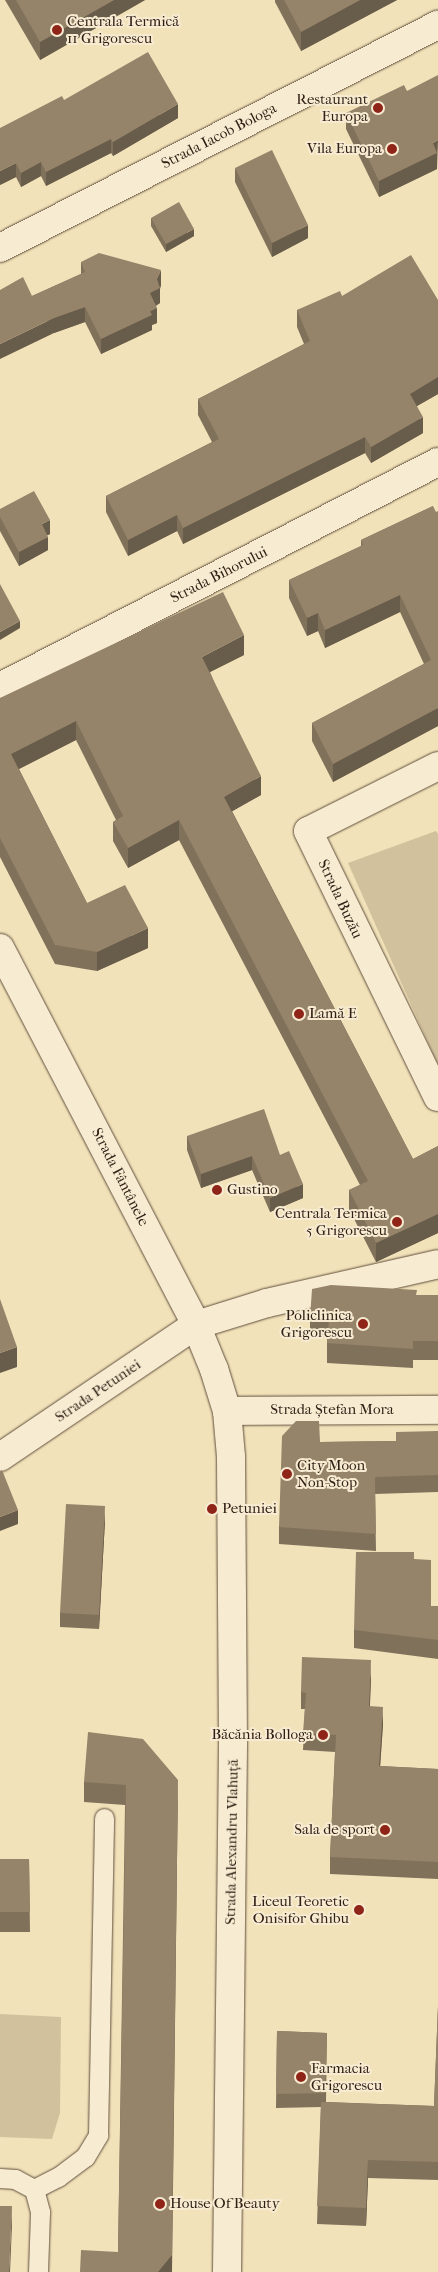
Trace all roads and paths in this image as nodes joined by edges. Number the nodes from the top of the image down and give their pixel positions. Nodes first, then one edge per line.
1 (438, 25) edge
2 (0, 248) edge
3 (438, 462) edge
4 (0, 687) edge
5 (438, 766) edge
6 (1, 952) edge
7 (438, 1097) edge
8 (438, 1264) edge
9 (196, 1325) junction
10 (438, 1410) edge
11 (227, 1411) junction
12 (0, 1457) edge
13 (104, 1818) dead end
14 (0, 2178) edge
15 (34, 2189) junction
16 (38, 2272) edge
17 (227, 2272) edge

1 - 2 street, Strada Iacob Bologa
3 - 4 street, Strada Bihorului
5 - 7 street, Strada Buzău
6 - 9 street, Strada Fântânele
8 - 9 street
9 - 11 street, Strada Fântânele
9 - 12 street, Strada Petuniei
10 - 11 street, Strada Ștefan Mora
11 - 17 street, Strada Alexandru Vlahuță
13 - 15 lane
14 - 15 lane
15 - 16 lane

